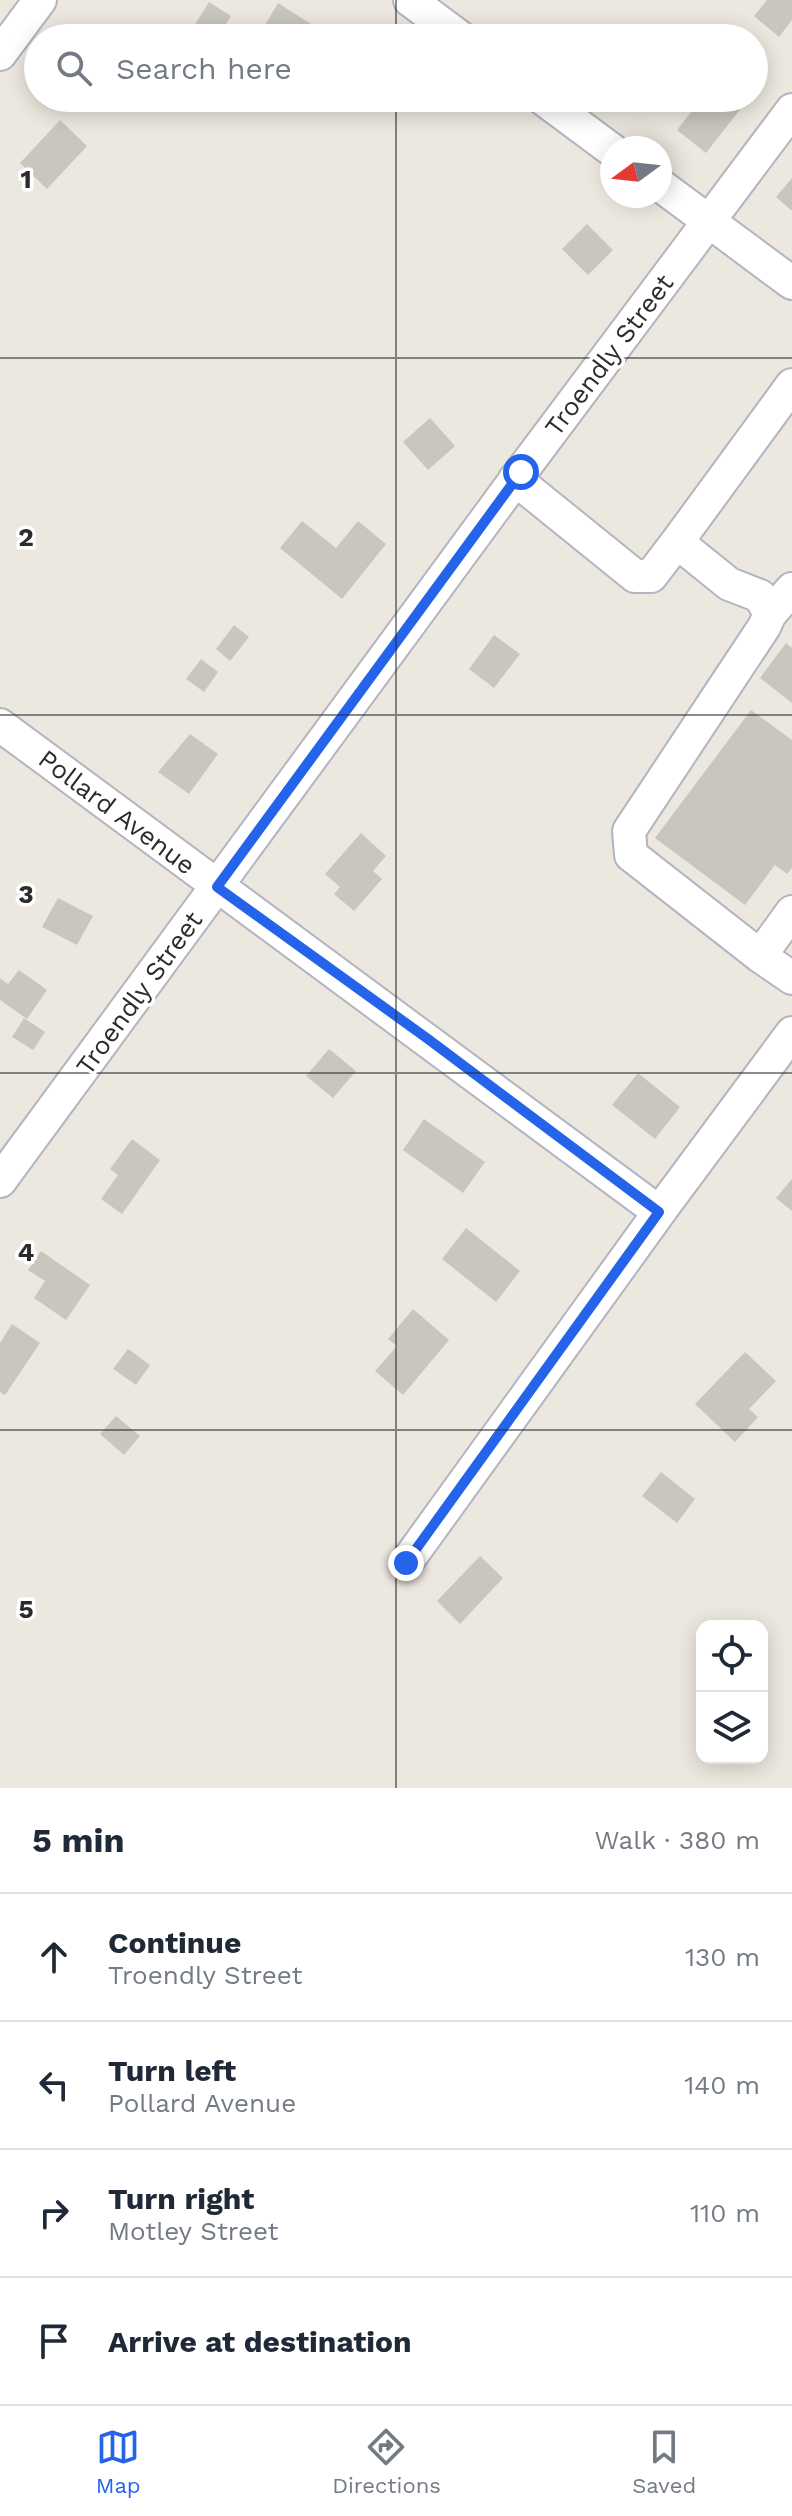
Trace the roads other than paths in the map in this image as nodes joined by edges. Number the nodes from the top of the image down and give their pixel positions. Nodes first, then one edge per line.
1 (40, 0) edge
2 (410, 0) edge
3 (442, 24) edge
4 (0, 54) edge
5 (792, 110) edge
6 (561, 112) edge
7 (600, 141) edge
8 (672, 194) edge
9 (709, 222) junction
10 (792, 283) edge
11 (792, 385) edge
12 (515, 479) junction
13 (677, 542) junction
14 (792, 589) edge
15 (770, 614) junction
16 (0, 725) edge
17 (217, 887) junction
18 (792, 912) edge
19 (760, 956) junction
20 (792, 978) edge
21 (792, 1033) edge
22 (0, 1181) edge
23 (659, 1212) junction
24 (406, 1563) dead end

1 - 4 street
2 - 3 street
5 - 9 street, Troendly Street
6 - 7 street
8 - 9 street
9 - 10 street
9 - 12 street, Troendly Street
11 - 13 street
12 - 13 street
12 - 17 street, Troendly Street
13 - 15 street
14 - 15 street
15 - 19 street
16 - 17 street, Pollard Avenue
17 - 22 street, Troendly Street
17 - 23 street, Pollard Avenue
18 - 19 street
19 - 20 street
21 - 23 street
23 - 24 street

